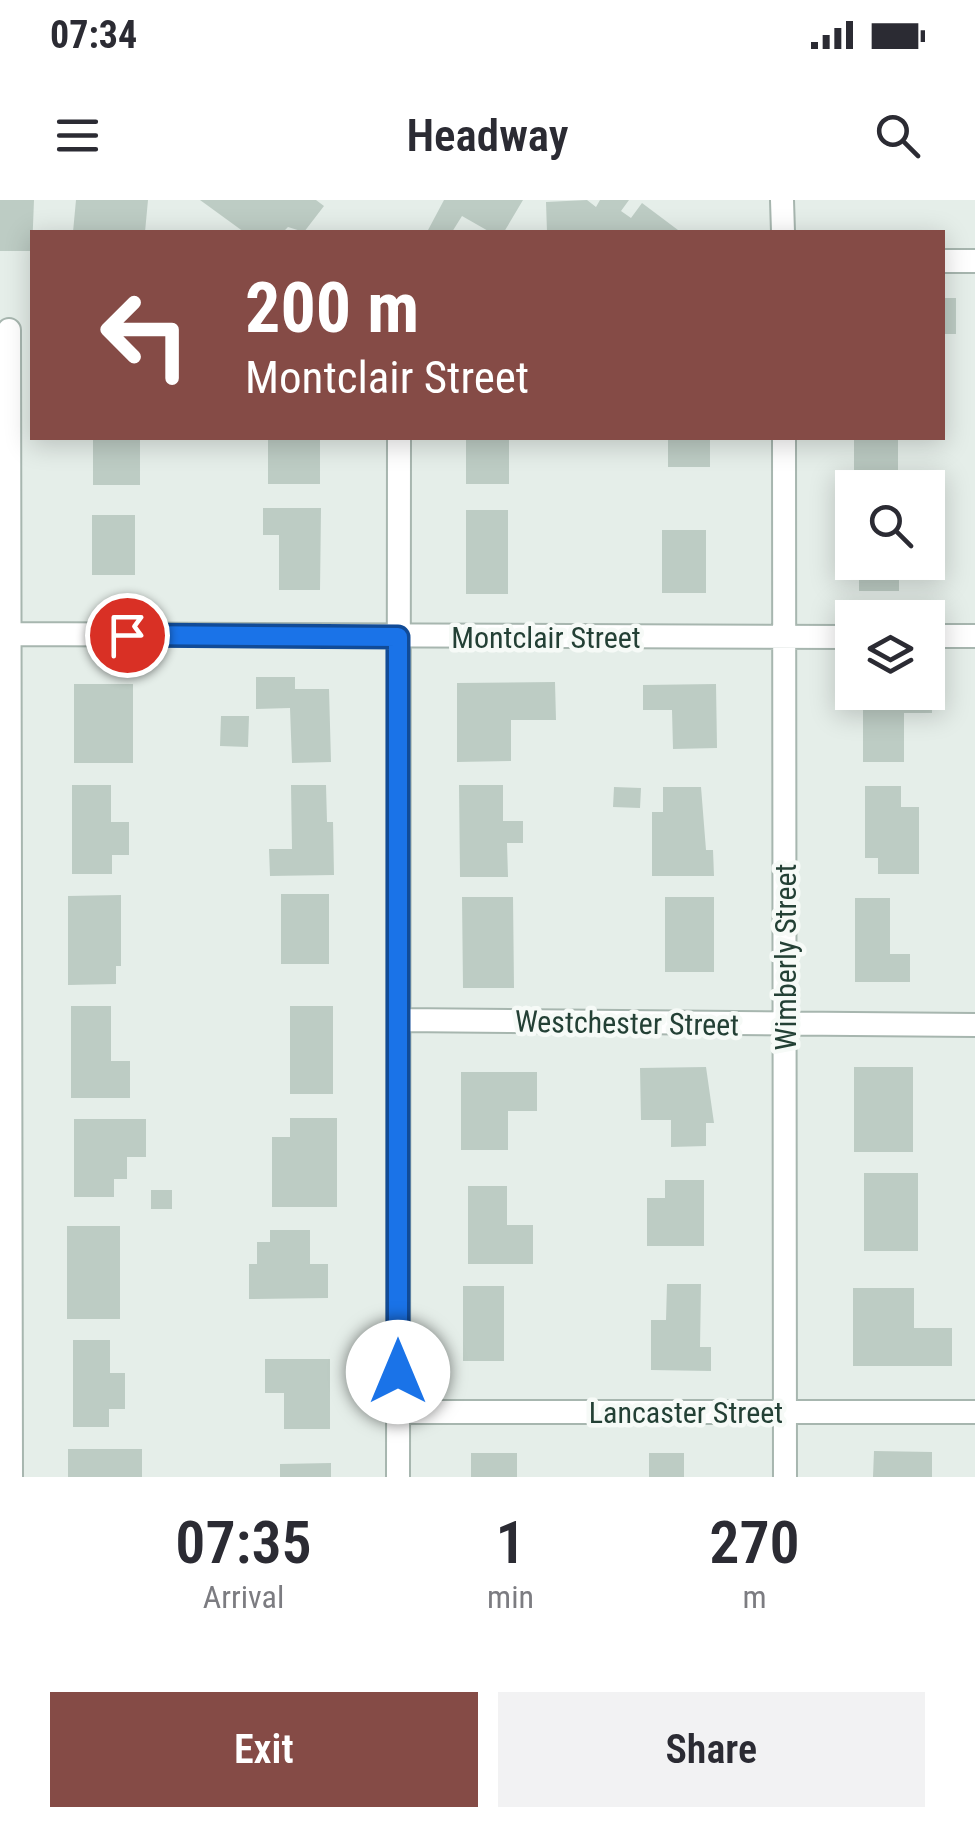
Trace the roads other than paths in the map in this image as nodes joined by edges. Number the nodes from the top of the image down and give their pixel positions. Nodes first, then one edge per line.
1 (782, 200) edge
2 (783, 230) edge
3 (945, 261) edge
4 (975, 261) edge
5 (9, 330) dead end
6 (399, 440) edge
7 (784, 440) edge
8 (6, 634) edge
9 (835, 636) edge
10 (945, 636) edge
11 (975, 636) edge
12 (398, 637) junction
13 (786, 637) junction
14 (400, 1020) junction
15 (975, 1025) edge
16 (786, 1026) junction
17 (398, 1412) junction
18 (786, 1412) junction
19 (975, 1412) edge
20 (10, 1477) edge
21 (398, 1477) edge
22 (785, 1477) edge

1 - 2 street
3 - 4 street
5 - 8 street
6 - 12 street
7 - 13 street, Wimberly Street
8 - 12 street, Montclair Street
8 - 20 street
9 - 13 street, Montclair Street
10 - 11 street
12 - 13 street, Montclair Street
12 - 14 street
13 - 16 street, Wimberly Street
14 - 16 street, Westchester Street
14 - 17 street
15 - 16 street, Westchester Street
16 - 18 street, Wimberly Street
17 - 18 street, Lancaster Street
17 - 21 street
18 - 19 street, Lancaster Street
18 - 22 street, Wimberly Street

